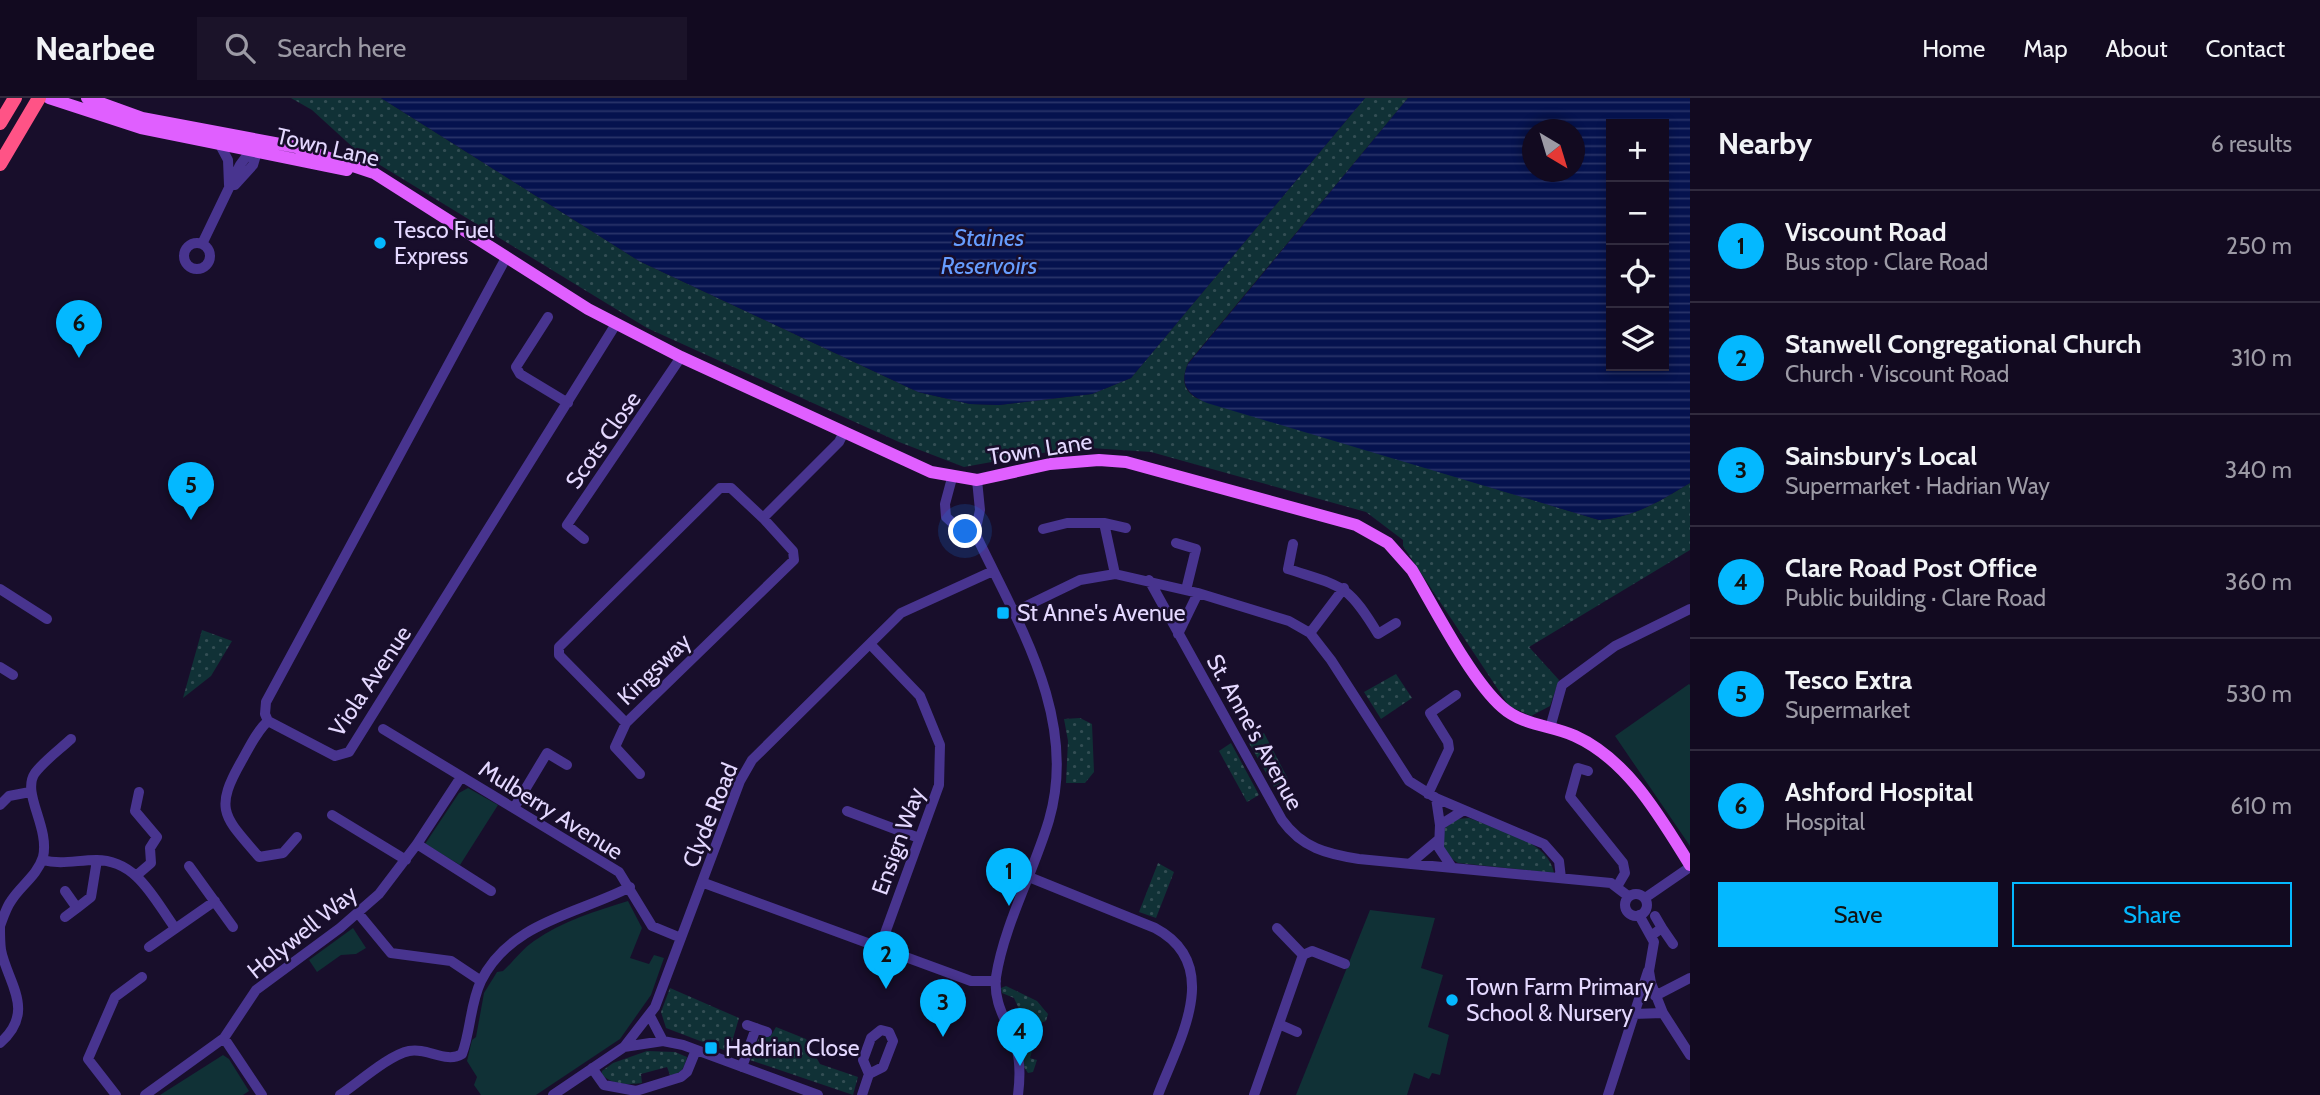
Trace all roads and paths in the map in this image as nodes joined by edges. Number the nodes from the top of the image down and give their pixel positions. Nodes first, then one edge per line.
1 (15, 98) edge
2 (39, 98) edge
3 (49, 98) edge
4 (87, 98) edge
5 (0, 123) edge
6 (220, 145) junction
7 (256, 148) junction
8 (0, 164) edge
9 (229, 192) junction
10 (202, 244) dead end
11 (506, 258) junction
12 (548, 317) dead end
13 (616, 324) junction
14 (681, 357) junction
15 (568, 403) junction
16 (844, 432) junction
17 (952, 478) junction
18 (977, 480) junction
19 (763, 518) junction
20 (1104, 523) junction
21 (1126, 528) dead end
22 (1043, 529) dead end
23 (975, 533) junction
24 (584, 539) dead end
25 (1176, 543) dead end
26 (1293, 544) dead end
27 (993, 571) junction
28 (1115, 574) junction
29 (1149, 580) junction
30 (1344, 588) junction
31 (0, 589) edge
32 (1186, 590) junction
33 (1198, 593) junction
34 (1690, 609) edge
35 (1013, 614) junction
36 (47, 619) dead end
37 (1396, 623) dead end
38 (1310, 633) junction
39 (1178, 634) junction
40 (870, 644) junction
41 (0, 667) edge
42 (13, 675) dead end
43 (1456, 695) dead end
44 (268, 721) junction
45 (626, 723) junction
46 (1550, 728) junction
47 (383, 729) dead end
48 (71, 739) dead end
49 (567, 765) dead end
50 (1587, 771) dead end
51 (639, 774) dead end
52 (461, 777) junction
53 (30, 792) junction
54 (139, 792) dead end
55 (1432, 796) junction
56 (0, 805) edge
57 (514, 808) junction
58 (1464, 810) junction
59 (848, 811) dead end
60 (332, 815) dead end
61 (1440, 825) junction
62 (297, 837) dead end
63 (919, 838) junction
64 (1438, 840) junction
65 (417, 844) junction
66 (259, 858) junction
67 (42, 860) junction
68 (97, 860) junction
69 (406, 860) junction
70 (1410, 862) junction
71 (189, 866) dead end
72 (1451, 866) junction
73 (1690, 866) edge
74 (249, 867) dead end
75 (137, 875) junction
76 (1029, 877) junction
77 (1561, 878) junction
78 (704, 883) junction
79 (1618, 886) junction
80 (630, 887) junction
81 (65, 891) dead end
82 (491, 891) dead end
83 (1628, 896) junction
84 (1645, 898) junction
85 (215, 901) junction
86 (77, 908) junction
87 (358, 913) junction
88 (1639, 915) junction
89 (1655, 916) dead end
90 (65, 917) dead end
91 (0, 926) edge
92 (233, 927) dead end
93 (175, 928) junction
94 (1277, 928) dead end
95 (1662, 928) junction
96 (1652, 935) junction
97 (681, 938) junction
98 (1673, 944) dead end
99 (149, 947) dead end
100 (880, 947) junction
101 (1303, 955) junction
102 (1345, 964) dead end
103 (1648, 971) junction
104 (142, 976) dead end
105 (1690, 978) edge
106 (481, 981) junction
107 (996, 981) junction
108 (1656, 996) junction
109 (1662, 1013) junction
110 (1633, 1014) junction
111 (650, 1016) junction
112 (1281, 1025) junction
113 (757, 1028) dead end
114 (1297, 1032) dead end
115 (224, 1038) junction
116 (663, 1041) junction
117 (0, 1043) edge
118 (624, 1047) junction
119 (696, 1050) junction
120 (1690, 1055) edge
121 (742, 1067) junction
122 (592, 1068) junction
123 (869, 1074) dead end
124 (800, 1092) edge
125 (116, 1095) edge
126 (145, 1095) edge
127 (261, 1095) edge
128 (340, 1095) edge
129 (553, 1095) edge
130 (818, 1095) edge
131 (862, 1095) edge
132 (1018, 1095) edge
133 (1158, 1095) edge
134 (1254, 1095) edge
135 (1608, 1095) edge

1 - 5 highway
2 - 8 highway
3 - 6 main road, Town Lane
4 - 7 main road, Town Lane
6 - 7 main road, Town Lane
6 - 9 street
7 - 9 street
7 - 11 main road, Town Lane
9 - 10 street
11 - 13 main road, Town Lane
11 - 44 street
12 - 15 street
13 - 14 main road, Town Lane
13 - 15 street, Viola Avenue
14 - 16 main road, Town Lane
14 - 24 street, Scots Close
15 - 44 street, Viola Avenue
16 - 17 main road, Town Lane
16 - 19 street
17 - 18 main road, Town Lane
17 - 23 street
18 - 23 street
18 - 46 main road, Town Lane
19 - 45 street, Kingsway
19 - 45 street, Kingsway
20 - 21 street
20 - 22 street
20 - 28 street
23 - 27 street
25 - 32 street
26 - 30 street
27 - 35 street
27 - 40 street, Clyde Road
28 - 29 street
28 - 35 street
29 - 32 street
29 - 39 street, St. Anne's Avenue
30 - 37 street
30 - 38 street
31 - 36 street
32 - 33 street
33 - 38 street
33 - 39 street
34 - 46 street
35 - 76 street
38 - 55 street
39 - 70 street, St. Anne's Avenue
40 - 63 street, Ensign Way
40 - 78 street, Clyde Road
41 - 42 street
43 - 55 street
44 - 66 street
45 - 51 street
46 - 73 main road, Town Lane
47 - 52 street, Mulberry Avenue
48 - 53 street
49 - 57 street
50 - 79 street
52 - 57 street, Mulberry Avenue
52 - 65 street, Holywell Way
53 - 56 street
53 - 67 street
54 - 75 street
55 - 58 street
55 - 61 street
57 - 80 street, Mulberry Avenue
58 - 61 street
58 - 77 street
59 - 63 street
60 - 69 street
61 - 64 street
62 - 66 street
63 - 100 street, Ensign Way
64 - 70 street
64 - 72 street
65 - 69 street, Holywell Way
65 - 82 street
66 - 74 street
67 - 68 street
67 - 91 street
68 - 75 street
68 - 86 street
69 - 87 street, Holywell Way
70 - 72 street, St. Anne's Avenue
71 - 85 street
72 - 77 street, St. Anne's Avenue
73 - 84 street
75 - 93 street
76 - 107 street
76 - 133 street
77 - 79 street, St. Anne's Avenue
78 - 97 street, Clyde Road
78 - 100 street
79 - 83 street
80 - 97 street, Mulberry Avenue
80 - 106 street
81 - 86 street
83 - 84 street
83 - 88 street
84 - 88 street
85 - 92 street
85 - 93 street
86 - 90 street
87 - 106 street
87 - 115 street, Holywell Way
88 - 96 street
89 - 95 street
91 - 117 street
93 - 99 street
94 - 101 street
95 - 96 street
95 - 98 street
96 - 103 street
97 - 111 street, Clyde Road
100 - 107 street
101 - 102 street
101 - 112 street
103 - 108 street
103 - 110 street
104 - 125 street
105 - 108 street
106 - 128 street
107 - 132 street
108 - 109 street
109 - 110 street
109 - 120 street
110 - 135 street
111 - 116 street
111 - 118 street, Clyde Road
112 - 114 street
112 - 134 street
113 - 121 street
115 - 126 street, Holywell Way
115 - 127 street
116 - 118 street
116 - 119 street
118 - 122 street
119 - 121 street
119 - 122 street
121 - 124 street
122 - 129 street
123 - 131 street
124 - 130 street

